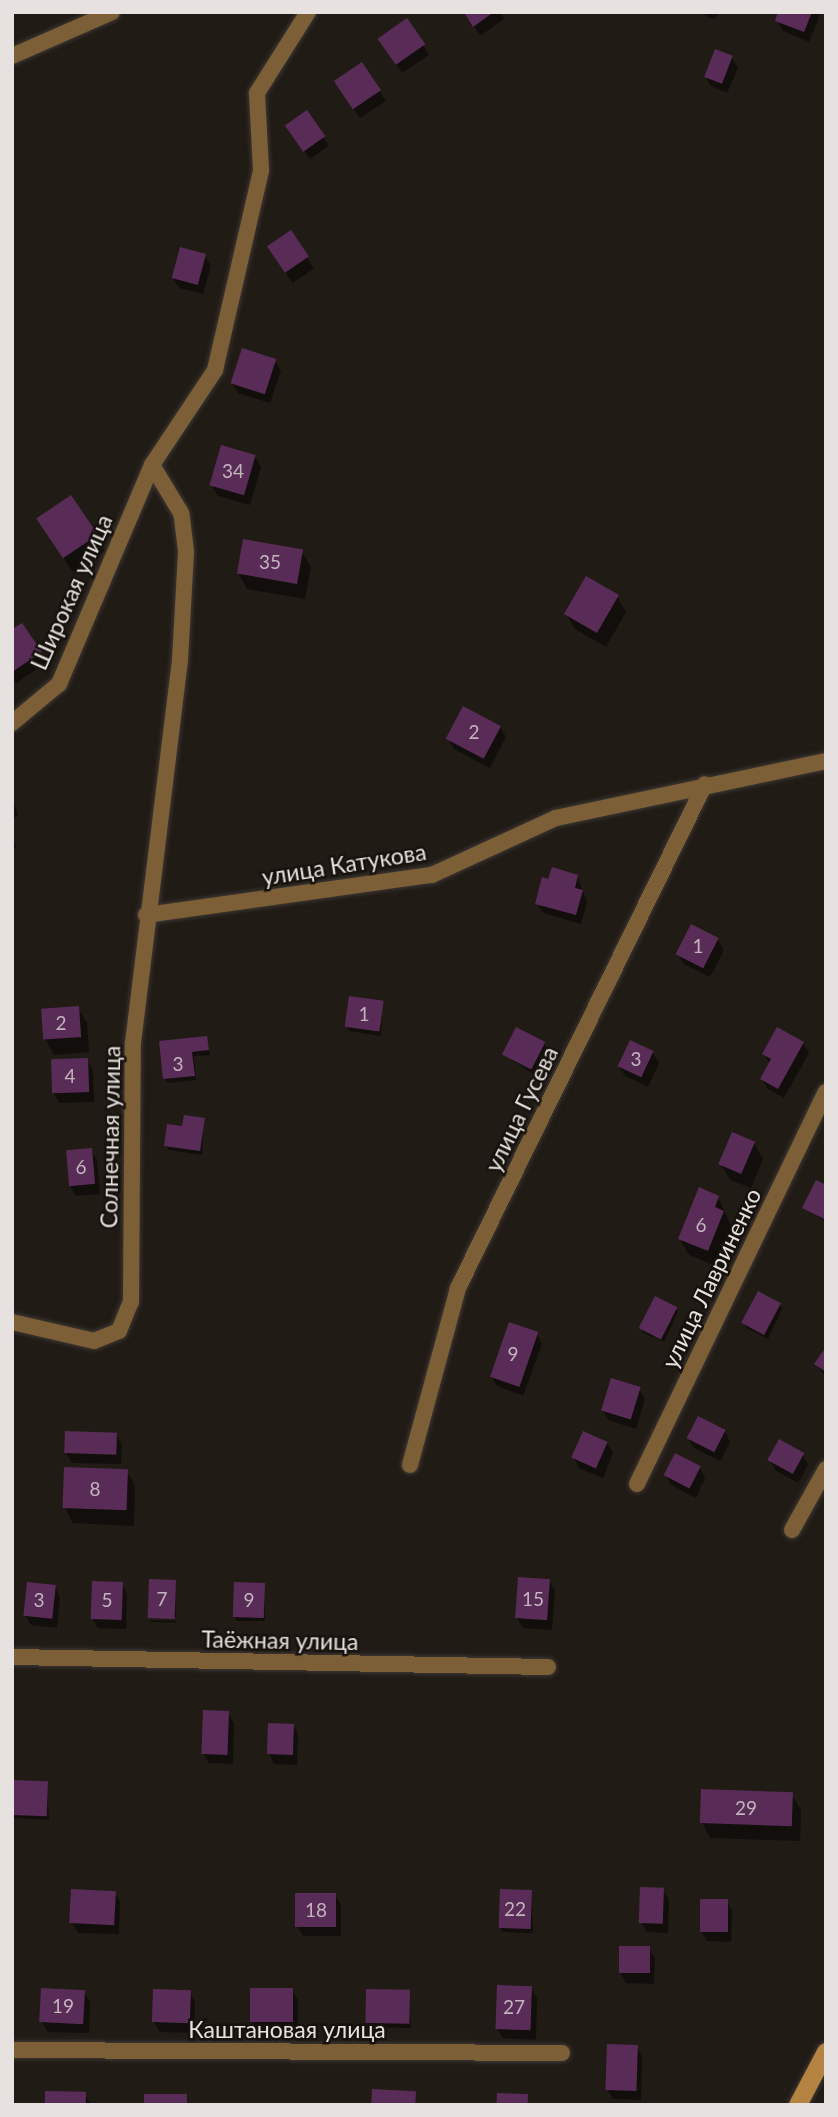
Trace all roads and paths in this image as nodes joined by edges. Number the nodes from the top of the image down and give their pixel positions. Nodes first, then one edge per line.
1 (112, 12) edge
2 (308, 12) edge
3 (12, 56) edge
4 (152, 465) junction
5 (12, 723) edge
6 (826, 761) edge
7 (705, 784) junction
8 (146, 915) junction
9 (826, 1091) edge
10 (12, 1322) edge
11 (410, 1465) dead end
12 (826, 1469) edge
13 (637, 1485) dead end
14 (792, 1530) dead end
15 (12, 1657) edge
16 (548, 1667) dead end
17 (12, 2050) edge
18 (562, 2053) dead end
19 (826, 2053) edge
20 (798, 2105) edge

1 - 3 street
2 - 4 street, Широкая улица
4 - 5 street, Широкая улица
4 - 8 street, Солнечная улица
6 - 7 street, улица Катукова
7 - 8 street, улица Катукова
7 - 11 street, улица Гусева
8 - 10 street, Солнечная улица
9 - 13 street, улица Лавриненко
12 - 14 street
15 - 16 street, Таёжная улица
17 - 18 street, Каштановая улица
19 - 20 main road

